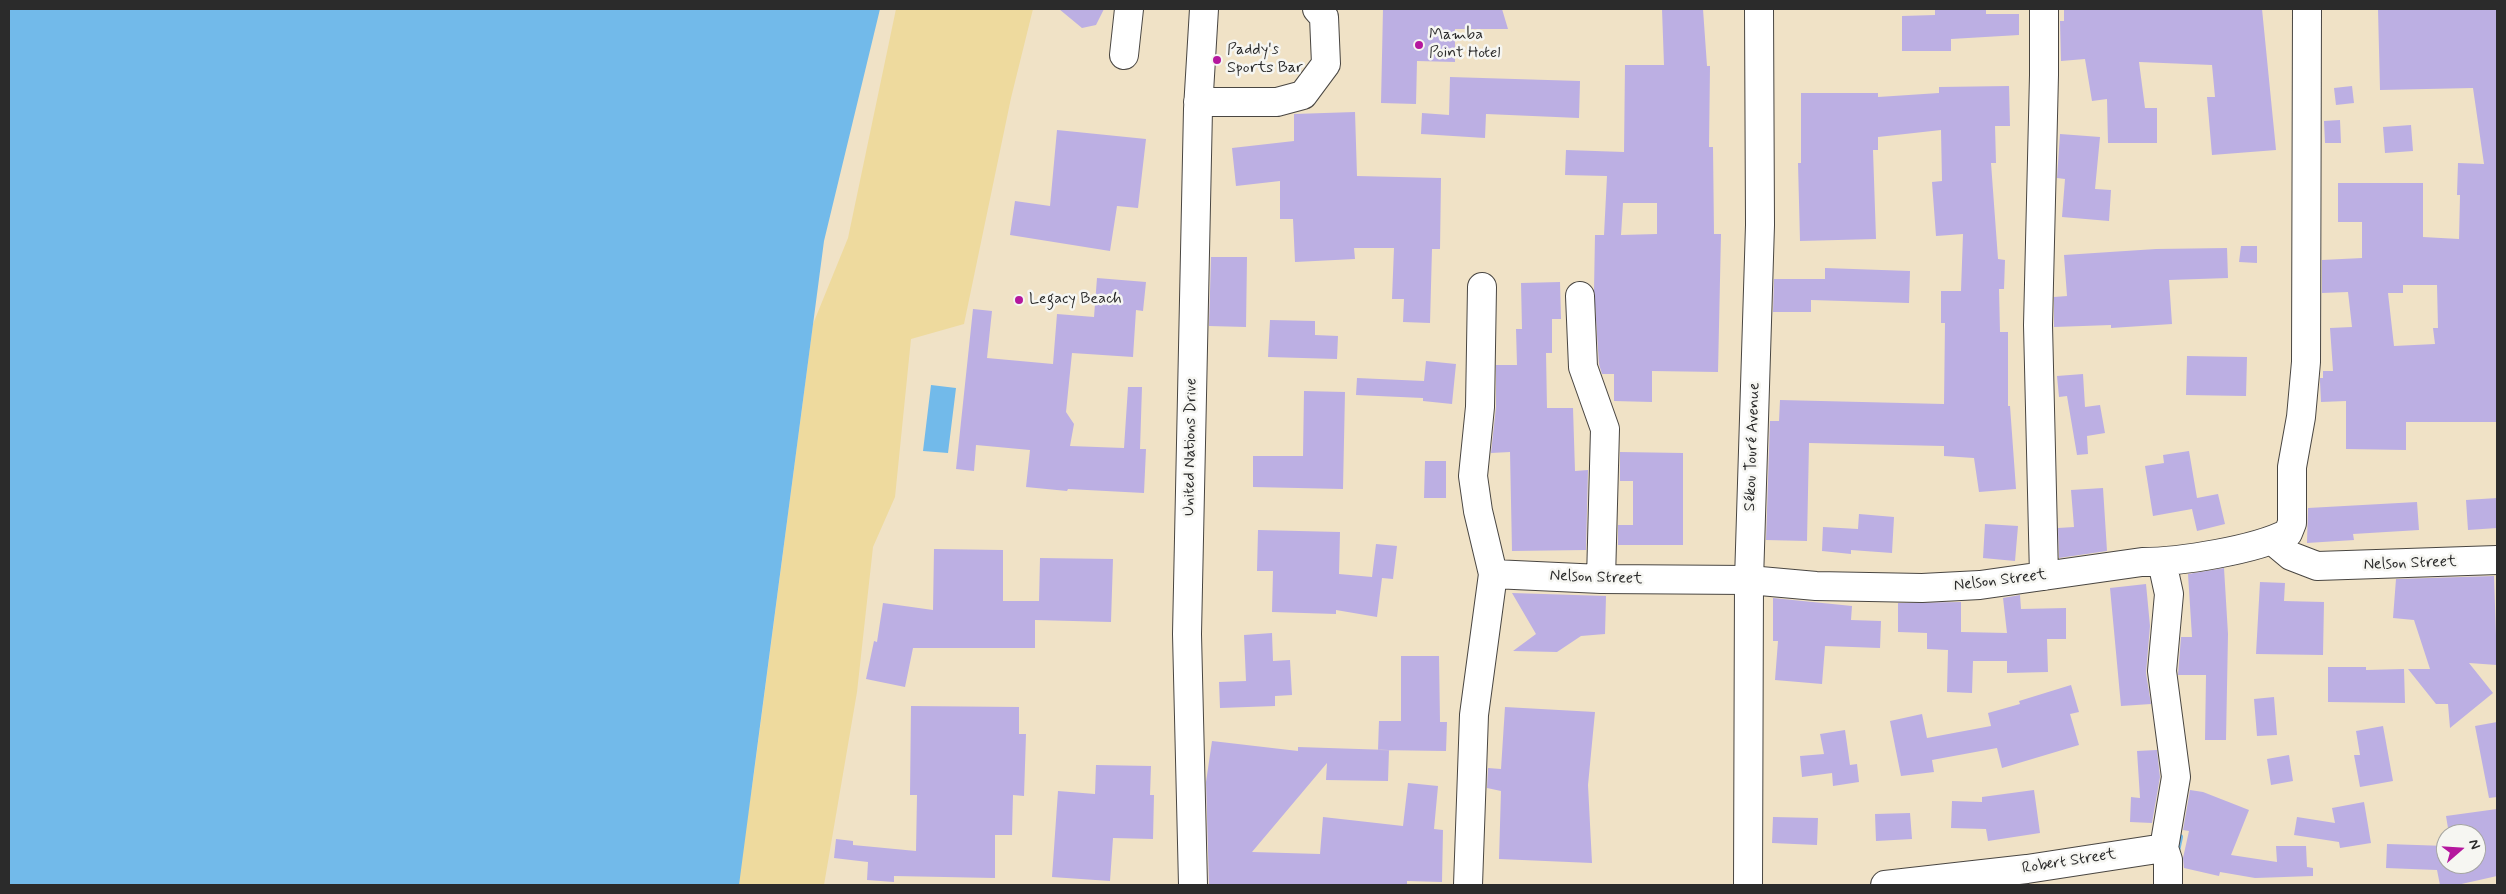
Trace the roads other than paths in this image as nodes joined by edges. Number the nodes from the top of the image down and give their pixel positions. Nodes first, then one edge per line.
1 (1129, 9) edge
2 (1204, 9) edge
3 (1317, 9) edge
4 (1759, 9) edge
5 (2044, 9) edge
6 (2307, 9) edge
7 (1124, 55) dead end
8 (1198, 102) junction
9 (1482, 286) dead end
10 (1580, 296) dead end
11 (2273, 541) junction
12 (2497, 560) edge
13 (2162, 562) junction
14 (1493, 574) junction
15 (2044, 576) junction
16 (1601, 579) junction
17 (1749, 580) junction
18 (2164, 848) junction
19 (1193, 885) edge
20 (1468, 885) edge
21 (1748, 885) edge
22 (1885, 885) edge
23 (2168, 885) edge

1 - 7 street
2 - 8 street, United Nations Drive
3 - 8 street
4 - 17 street, Sékou Touré Avenue
5 - 15 street
6 - 11 street
8 - 19 street, United Nations Drive
9 - 14 street
10 - 16 street
11 - 12 street, Nelson Street
11 - 13 street, Nelson Street
13 - 15 street, Nelson Street
13 - 18 street
14 - 16 street, Nelson Street
14 - 20 street
15 - 17 street, Nelson Street
16 - 17 street, Nelson Street
17 - 21 street, Sékou Touré Avenue
18 - 22 street, Robert Street
18 - 23 street

